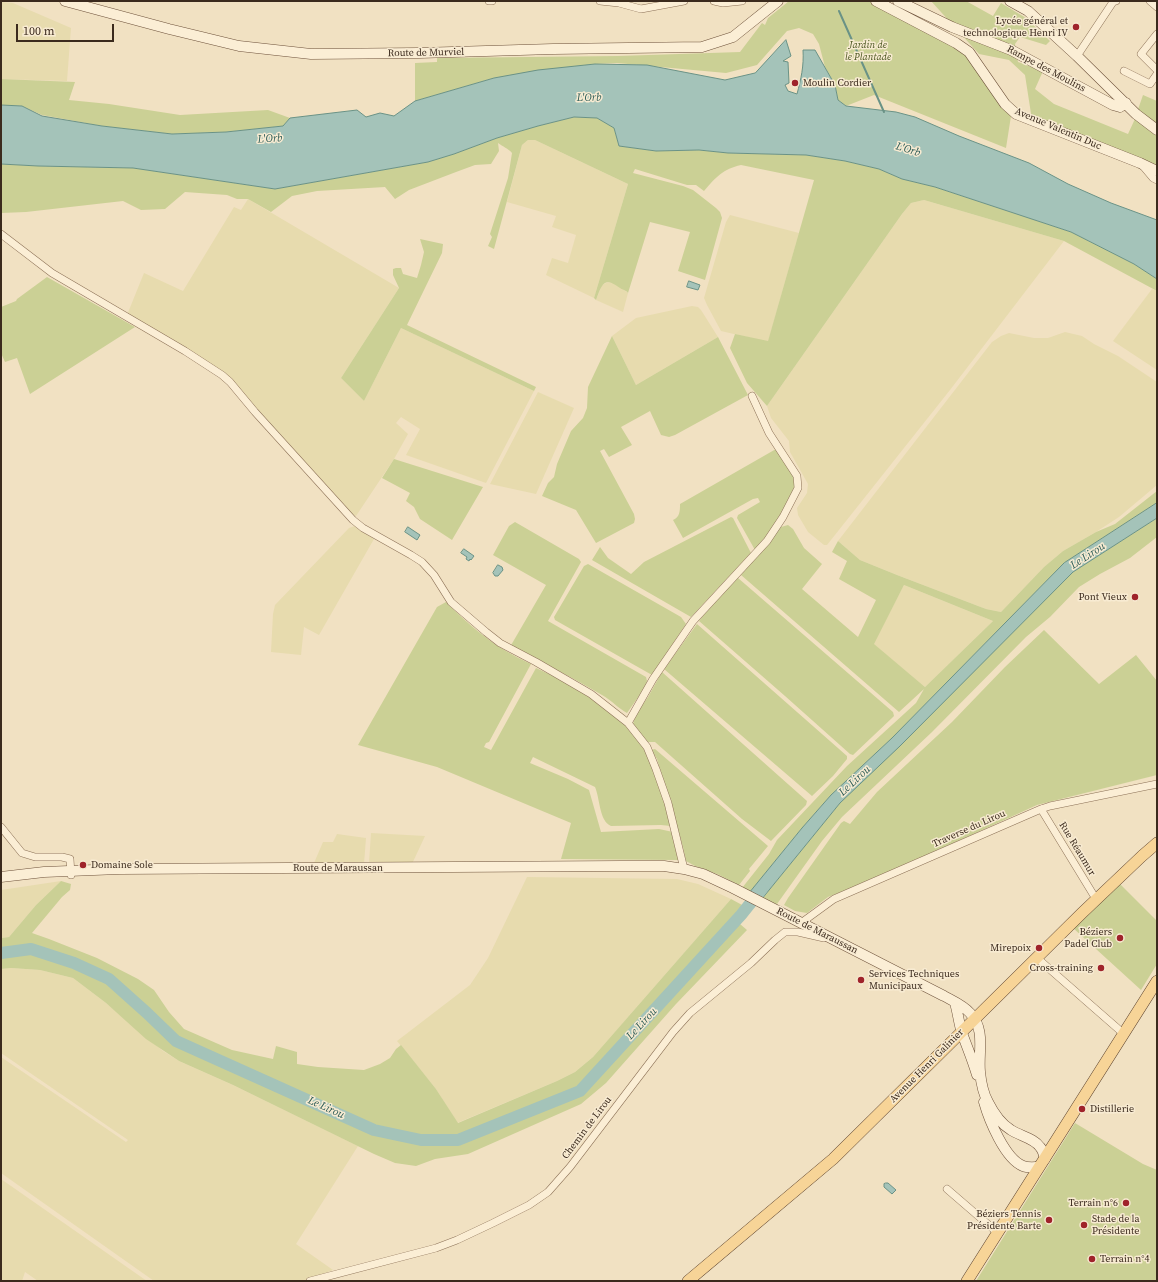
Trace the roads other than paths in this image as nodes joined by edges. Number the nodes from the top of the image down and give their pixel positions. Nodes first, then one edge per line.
1 (65, 1) edge
2 (600, 1) edge
3 (684, 1) edge
4 (714, 1) edge
5 (742, 1) edge
6 (778, 1) edge
7 (876, 1) edge
8 (898, 1) edge
9 (1010, 1) edge
10 (1114, 1) edge
11 (1150, 1) edge
12 (1157, 6) edge
13 (1157, 34) edge
14 (1077, 56) junction
15 (1124, 70) dead end
16 (1157, 70) edge
17 (1157, 74) edge
18 (1126, 103) junction
19 (1157, 130) edge
20 (1140, 163) junction
21 (1157, 171) edge
22 (1157, 180) edge
23 (1, 234) edge
24 (752, 396) dead end
25 (628, 723) junction
26 (1157, 784) edge
27 (1041, 809) junction
28 (1, 827) edge
29 (1157, 843) edge
30 (679, 869) junction
31 (71, 873) junction
32 (1, 877) edge
33 (1, 883) edge
34 (1096, 899) junction
35 (801, 923) junction
36 (836, 941) junction
37 (1037, 958) junction
38 (1157, 981) edge
39 (955, 1003) junction
40 (974, 1019) junction
41 (962, 1031) junction
42 (1124, 1034) junction
43 (1042, 1163) junction
44 (947, 1189) dead end
45 (998, 1233) junction
46 (310, 1281) edge
47 (688, 1281) edge
48 (968, 1281) edge

1 - 6 main road, Route de Murviel
2 - 3 street
4 - 5 street
7 - 20 main road, Avenue Valentin Duc
8 - 18 main road, Rampe des Moulins
9 - 14 main road
10 - 14 street
11 - 12 street
13 - 16 street
14 - 18 main road
15 - 17 street
18 - 19 main road
20 - 21 main road, Avenue Valentin Duc
20 - 22 street
23 - 25 street
24 - 25 street
25 - 30 street
26 - 27 street, Traverse du Lirou
27 - 34 street, Rue Réaumur
27 - 35 street, Traverse du Lirou
28 - 31 street
29 - 34 main road, Avenue Henri Galinier
30 - 31 main road, Route de Maraussan
30 - 35 main road, Route de Maraussan
31 - 32 main road, Route de Maraussan
31 - 33 main road, Route de Maraussan
34 - 37 main road, Avenue Henri Galinier
35 - 36 main road, Route de Maraussan
36 - 39 main road, Route de Maraussan
36 - 46 street, Chemin de Lirou
37 - 40 main road, Avenue Henri Galinier
37 - 42 street
38 - 42 main road
39 - 40 main road, Route de Maraussan
39 - 41 main road
40 - 41 main road, Avenue Henri Galinier
40 - 43 main road
41 - 43 main road
41 - 47 main road, Avenue Henri Galinier
42 - 43 main road
43 - 45 main road
44 - 45 street
45 - 48 main road

